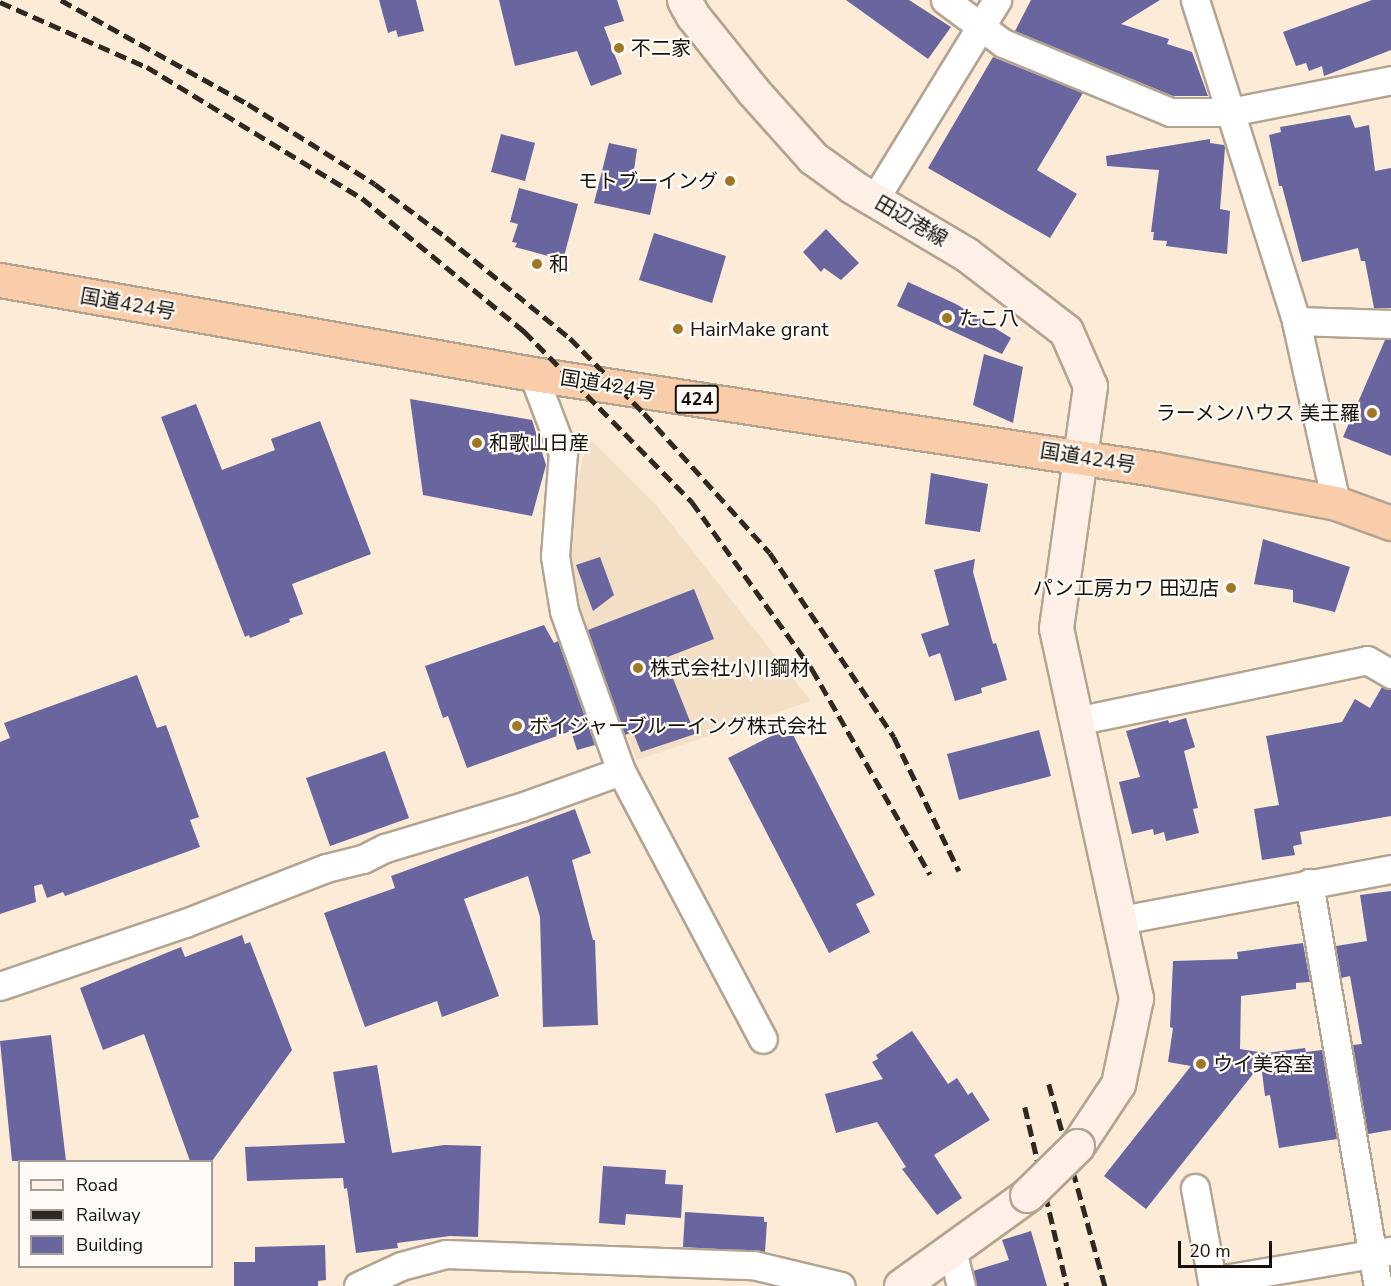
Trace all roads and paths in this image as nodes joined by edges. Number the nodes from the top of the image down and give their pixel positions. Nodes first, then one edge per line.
1 (684, 0) edge
2 (945, 0) edge
3 (997, 0) edge
4 (1195, 0) edge
5 (980, 24) junction
6 (1391, 80) edge
7 (1230, 112) junction
8 (874, 200) junction
9 (0, 280) edge
10 (1296, 321) junction
11 (1391, 324) edge
12 (533, 374) junction
13 (1081, 457) junction
14 (1336, 503) junction
15 (1391, 523) edge
16 (1391, 674) edge
17 (1076, 721) junction
18 (621, 771) junction
19 (1391, 869) edge
20 (1308, 883) junction
21 (1121, 920) junction
22 (0, 986) edge
23 (763, 1040) dead end
24 (1195, 1188) dead end
25 (951, 1250) junction
26 (1382, 1253) edge
27 (1213, 1283) edge
28 (358, 1286) edge
29 (841, 1286) edge
30 (901, 1286) edge
31 (961, 1286) edge
32 (1378, 1286) edge

1 - 8 street, 田辺港線
2 - 5 street
3 - 5 street
4 - 7 street
5 - 7 street
5 - 8 street
6 - 7 street
7 - 10 street
8 - 13 street, 田辺港線
9 - 12 highway, 国道424号 / 424
10 - 11 street
10 - 14 street
12 - 13 highway, 国道424号 / 424
12 - 18 street
13 - 14 highway, 国道424号 / 424
13 - 17 street, 田辺港線
14 - 15 highway, 国道424号 / 424
16 - 17 street
17 - 21 street, 田辺港線
18 - 22 street
18 - 23 street
19 - 20 street
20 - 21 street
20 - 26 street
21 - 25 street, 田辺港線, bridge
24 - 27 street
25 - 30 street, 田辺港線
25 - 31 street
26 - 27 street
26 - 32 street
28 - 29 street

